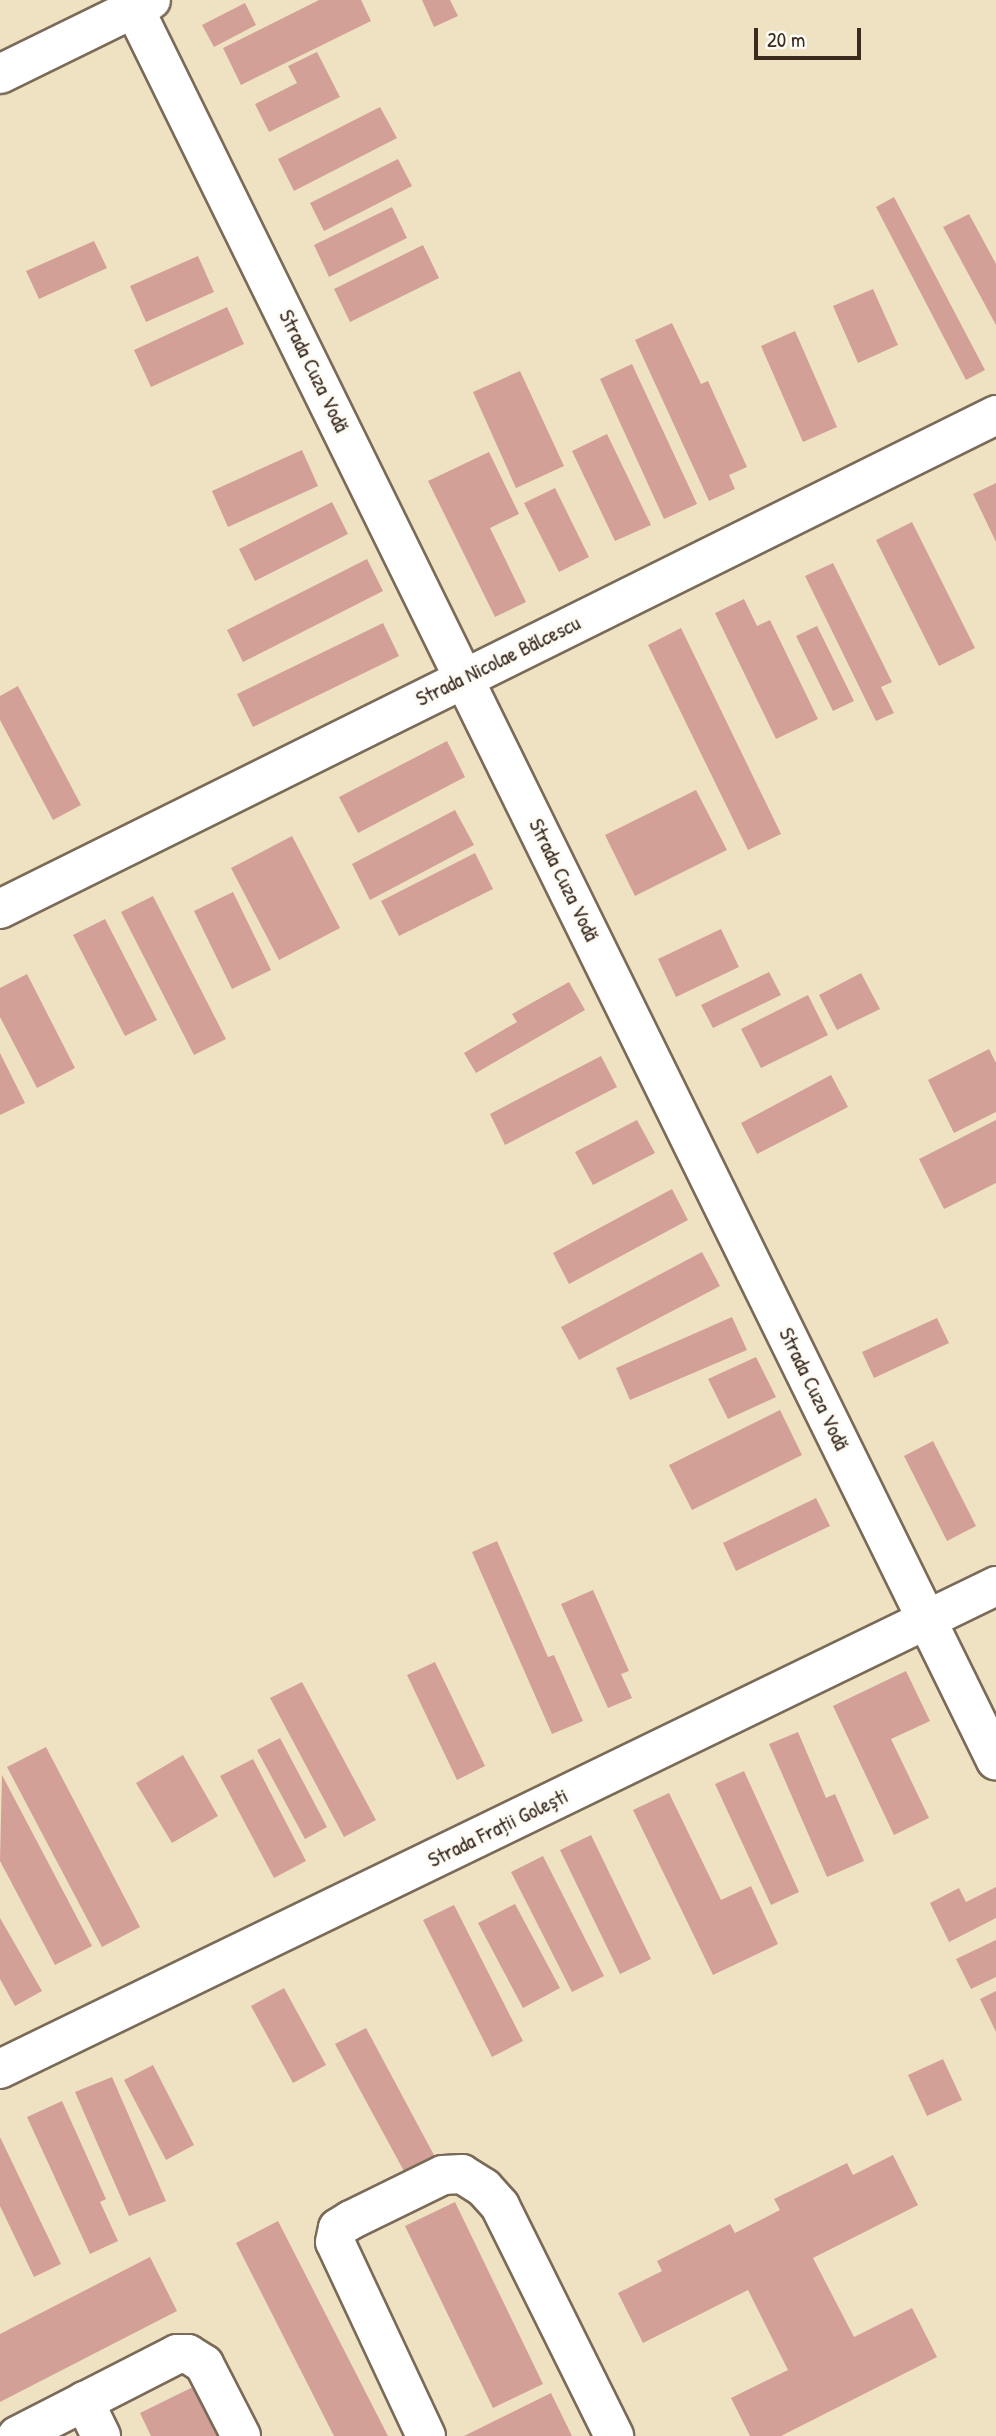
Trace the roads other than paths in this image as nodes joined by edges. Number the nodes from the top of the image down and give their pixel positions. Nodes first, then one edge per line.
1 (138, 3) edge
2 (0, 74) edge
3 (996, 415) edge
4 (465, 677) junction
5 (0, 909) edge
6 (996, 1586) edge
7 (927, 1620) junction
8 (996, 1761) edge
9 (0, 2069) edge
10 (84, 2402) junction
11 (17, 2436) edge
12 (101, 2436) edge
13 (241, 2436) edge
14 (426, 2436) edge
15 (614, 2436) edge

1 - 2 street
1 - 4 street, Strada Cuza Vodă
3 - 4 street, Strada Nicolae Bălcescu
4 - 5 street, Strada Nicolae Bălcescu
4 - 7 street, Strada Cuza Vodă
6 - 7 street, Strada Frații Golești
7 - 8 street, Strada Cuza Vodă
7 - 9 street, Strada Frații Golești
10 - 11 street
10 - 12 street
10 - 13 street
14 - 15 street

